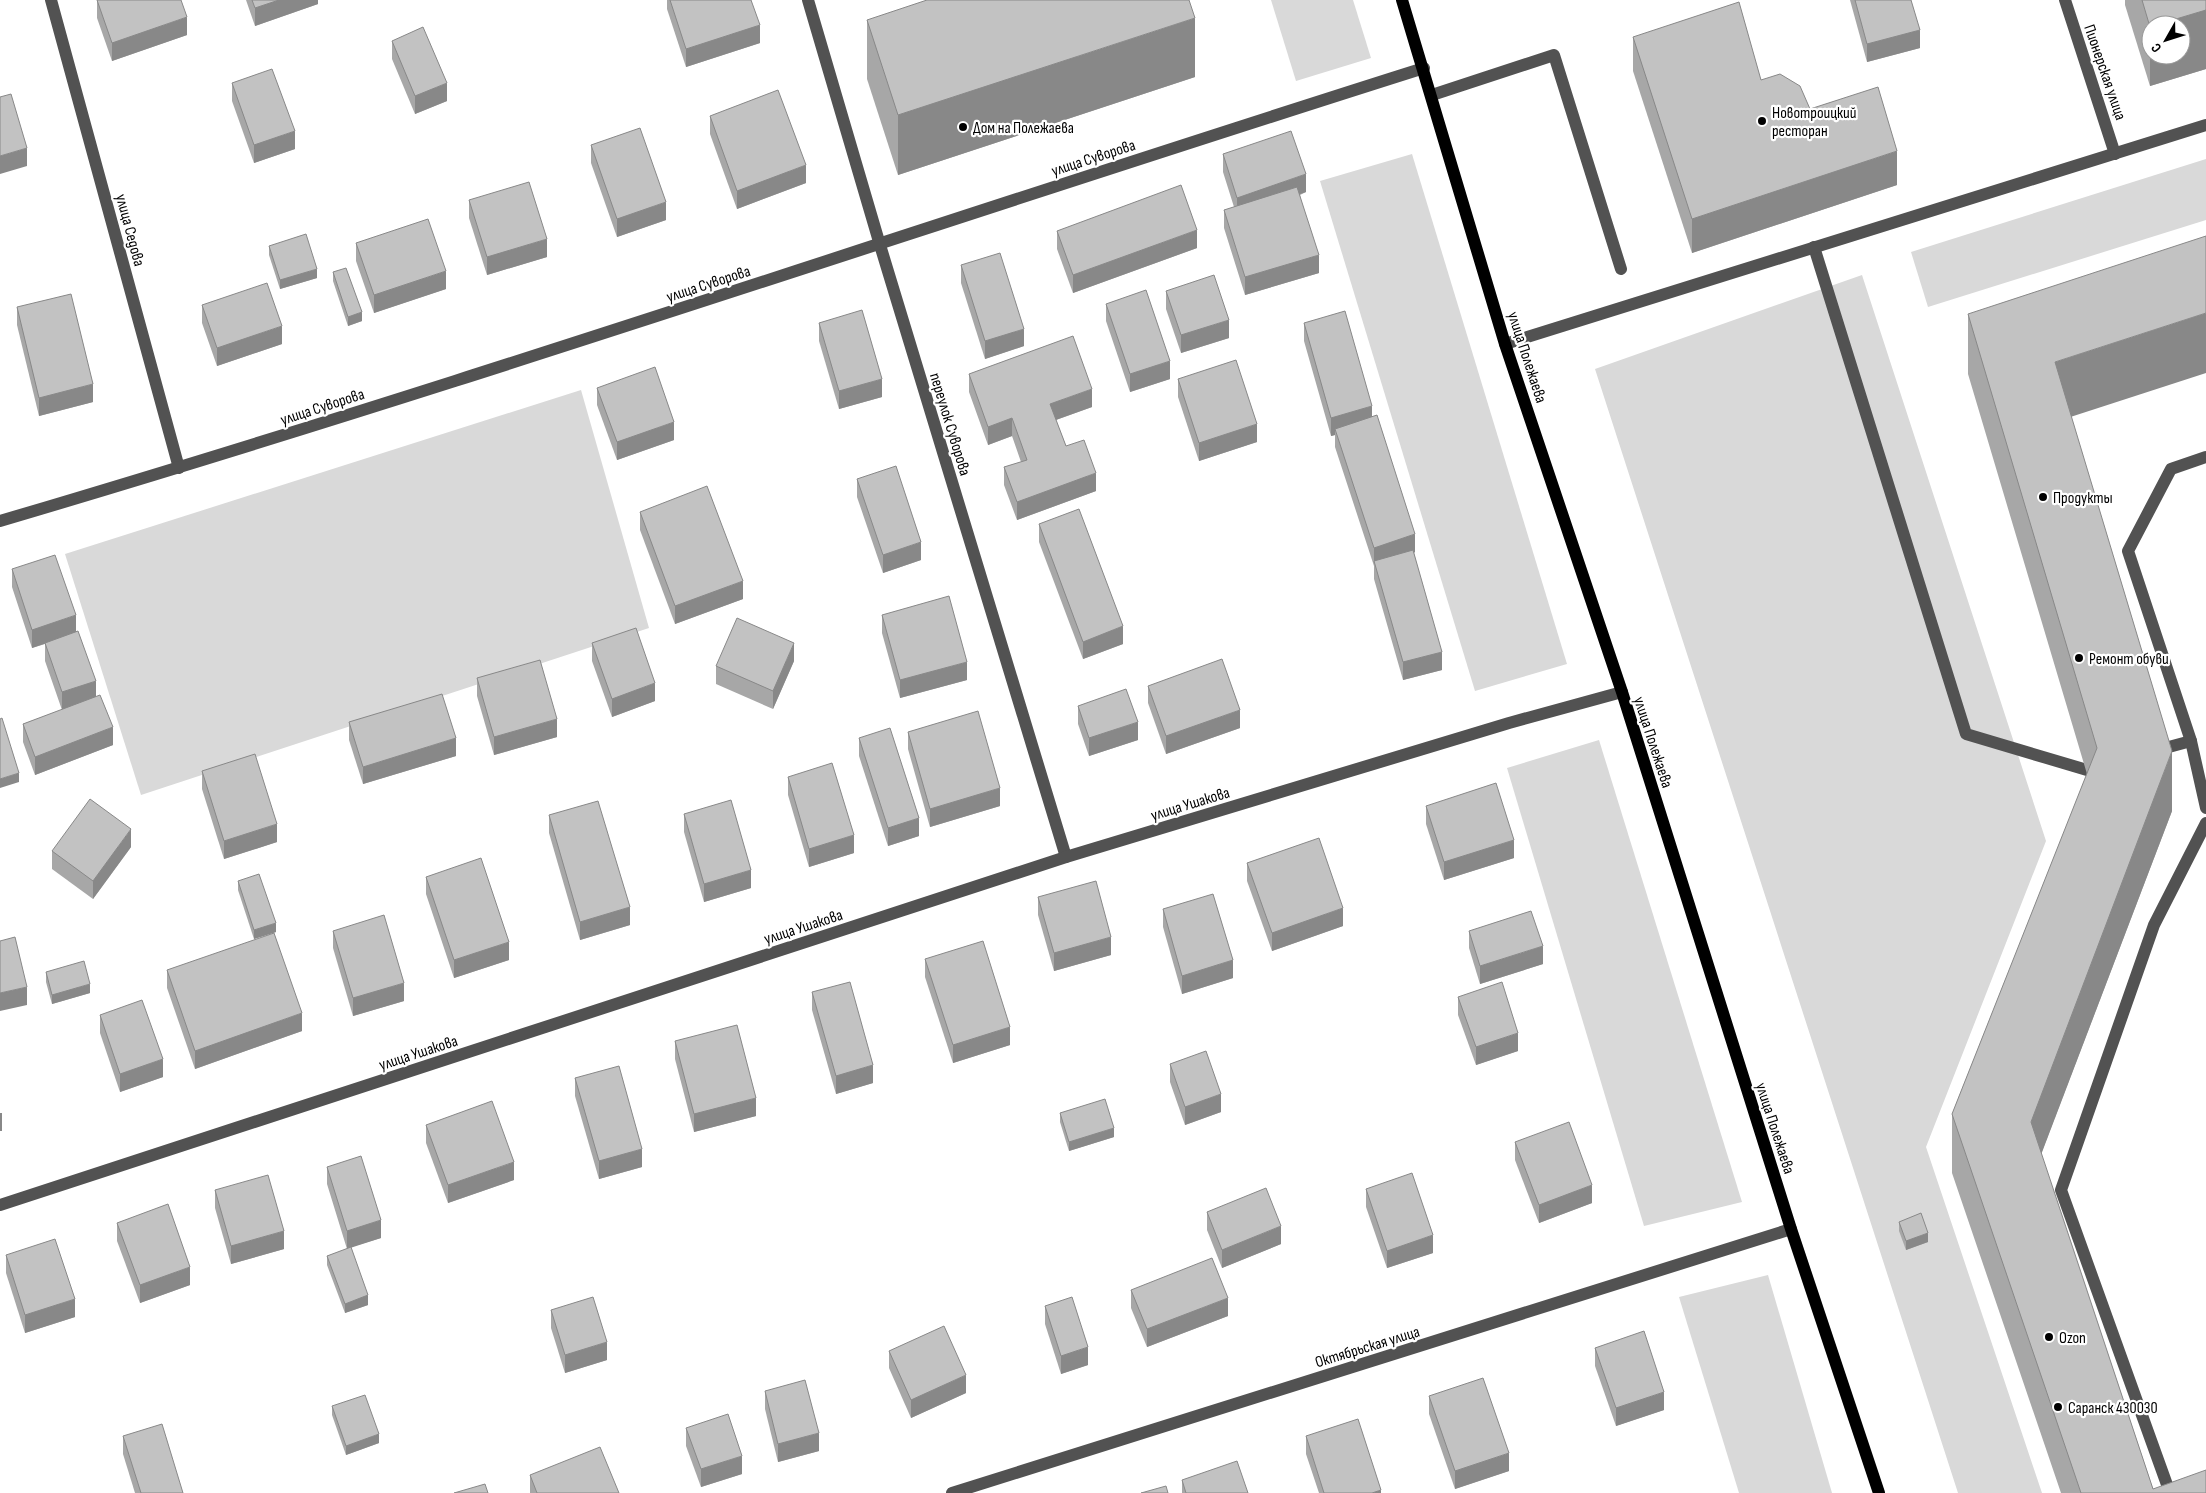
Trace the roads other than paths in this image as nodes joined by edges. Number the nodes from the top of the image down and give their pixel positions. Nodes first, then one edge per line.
1 (51, 0) edge
2 (808, 0) edge
3 (1402, 0) edge
4 (2065, 0) edge
5 (1424, 68) junction
6 (1432, 95) junction
7 (2206, 125) edge
8 (2115, 154) junction
9 (880, 245) junction
10 (1814, 248) junction
11 (1621, 269) dead end
12 (1505, 344) junction
13 (2206, 457) edge
14 (180, 468) junction
15 (0, 522) edge
16 (1622, 692) junction
17 (2191, 741) junction
18 (2154, 751) edge
19 (2087, 770) edge
20 (2206, 808) edge
21 (2206, 823) edge
22 (1066, 857) junction
23 (0, 1205) edge
24 (1791, 1229) junction
25 (952, 1493) edge
26 (1878, 1493) edge
27 (2170, 1493) edge

1 - 14 street, улица Седова
2 - 9 street, переулок Суворова
3 - 5 main road, улица Полежаева
4 - 8 street, Пионерская улица
5 - 6 main road, улица Полежаева
5 - 9 street, улица Суворова
6 - 11 street
6 - 12 main road, улица Полежаева
7 - 8 street
8 - 10 street
9 - 14 street, улица Суворова
9 - 22 street, переулок Суворова
10 - 12 street
10 - 19 street
12 - 16 main road, улица Полежаева
13 - 17 street
14 - 15 street, улица Суворова
16 - 22 street, улица Ушакова
16 - 24 main road, улица Полежаева
17 - 18 street
17 - 20 street
21 - 27 street
22 - 23 street, улица Ушакова
24 - 25 street, Октябрьская улица
24 - 26 main road, улица Полежаева

